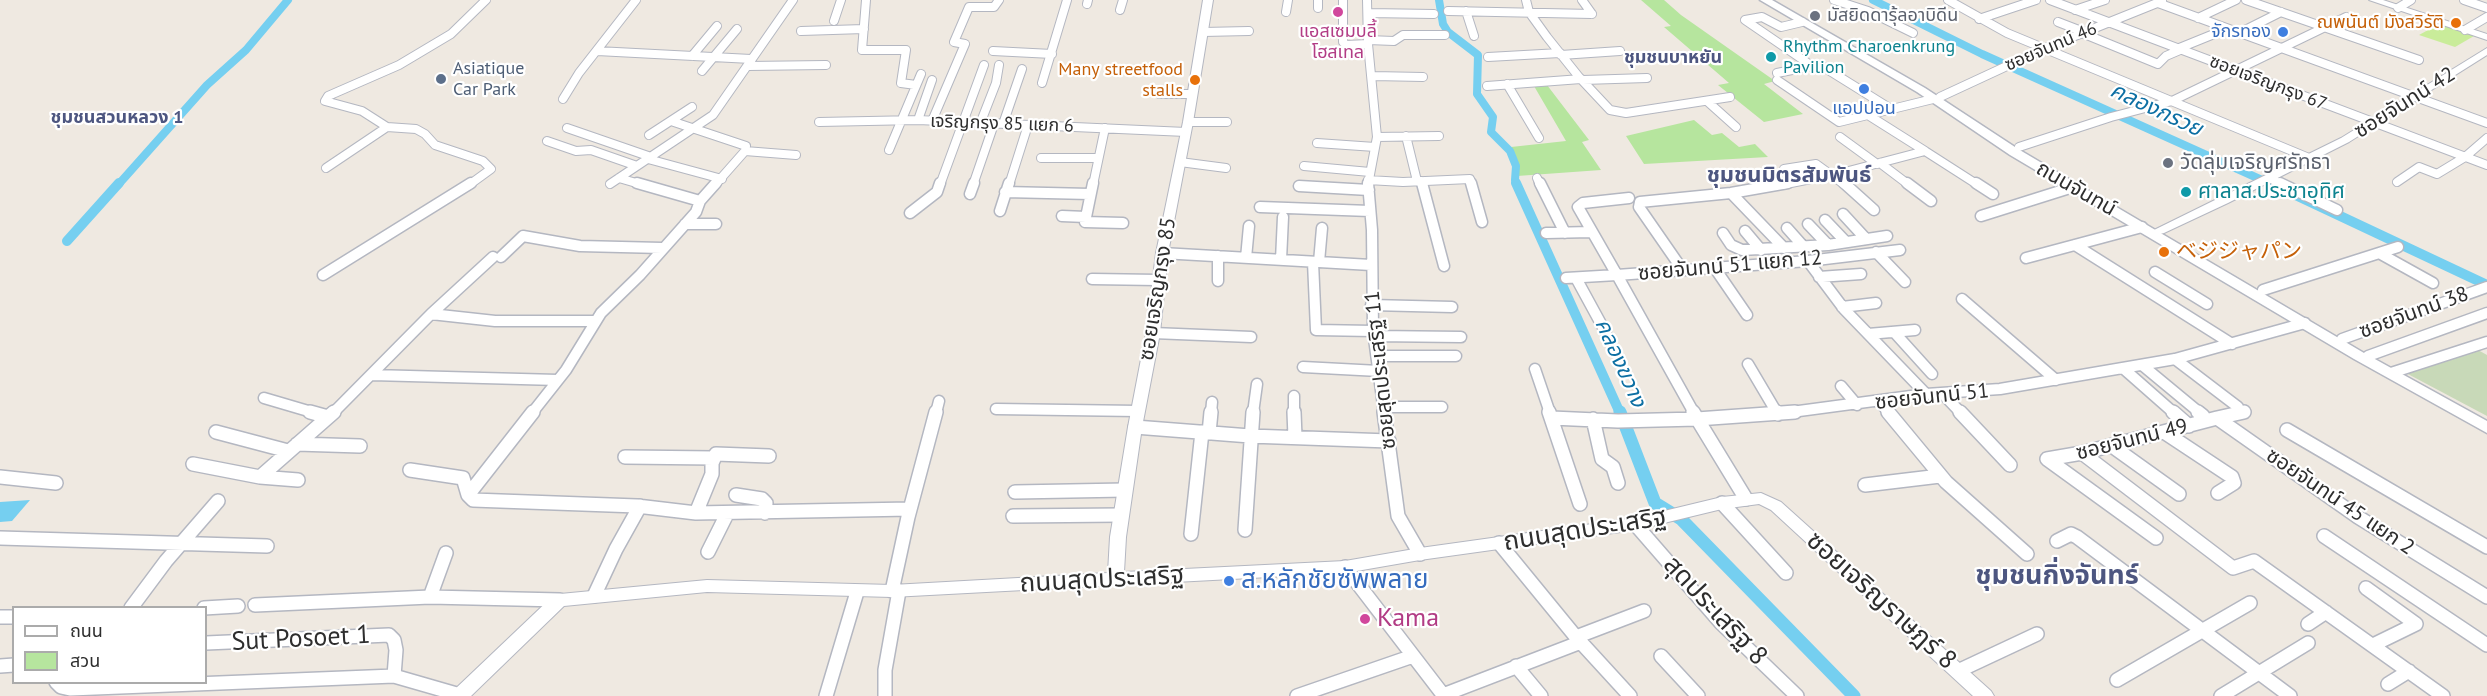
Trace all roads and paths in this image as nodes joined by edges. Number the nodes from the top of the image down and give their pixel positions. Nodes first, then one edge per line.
1 (486, 0) edge
2 (636, 0) edge
3 (793, 0) edge
4 (841, 0) edge
5 (867, 0) edge
6 (999, 0) edge
7 (1067, 0) edge
8 (1123, 0) edge
9 (1208, 0) edge
10 (1288, 0) edge
11 (1343, 0) edge
12 (1367, 0) edge
13 (1526, 0) edge
14 (1582, 0) edge
15 (1757, 0) edge
16 (1765, 0) edge
17 (1772, 0) edge
18 (1834, 0) edge
19 (1966, 0) edge
20 (2036, 0) edge
21 (2050, 0) edge
22 (2105, 0) edge
23 (2236, 0) edge
24 (2246, 0) edge
25 (2374, 0) edge
26 (2411, 0) edge
27 (2464, 0) edge
28 (2161, 1) edge
29 (1950, 2) edge
30 (1787, 7) edge
31 (2398, 8) junction
32 (2487, 8) edge
33 (1120, 10) dead end
34 (2075, 10) junction
35 (1448, 11) dead end
36 (1466, 11) junction
37 (1286, 12) dead end
38 (1529, 12) junction
39 (2281, 12) junction
40 (1368, 13) junction
41 (1434, 14) dead end
42 (2346, 17) dead end
43 (2487, 17) edge
44 (2198, 18) junction
45 (1979, 19) junction
46 (834, 21) dead end
47 (1802, 22) junction
48 (2058, 22) dead end
49 (2109, 23) junction
50 (717, 26) dead end
51 (2325, 27) junction
52 (737, 29) dead end
53 (864, 29) junction
54 (2465, 30) junction
55 (801, 31) dead end
56 (1249, 31) dead end
57 (1203, 32) junction
58 (1913, 33) dead end
59 (2083, 33) junction
60 (2239, 33) junction
61 (2214, 34) dead end
62 (1445, 35) dead end
63 (1474, 36) dead end
64 (2487, 37) edge
65 (1368, 42) junction
66 (2282, 48) junction
67 (2045, 49) junction
68 (2178, 49) junction
69 (597, 51) junction
70 (993, 51) dead end
71 (1620, 51) dead end
72 (2487, 51) edge
73 (1052, 54) junction
74 (1561, 54) junction
75 (692, 56) junction
76 (1488, 57) dead end
77 (715, 58) junction
78 (2419, 60) dead end
79 (750, 63) junction
80 (826, 65) dead end
81 (999, 65) dead end
82 (984, 66) dead end
83 (1822, 66) dead end
84 (1022, 69) dead end
85 (702, 71) dead end
86 (2237, 72) junction
87 (921, 74) dead end
88 (1372, 76) junction
89 (1423, 76) dead end
90 (1647, 78) dead end
91 (932, 80) dead end
92 (1582, 80) junction
93 (1042, 83) dead end
94 (1507, 84) junction
95 (916, 85) junction
96 (1487, 86) dead end
97 (1159, 94) dead end
98 (1192, 94) junction
99 (1730, 97) dead end
100 (2417, 97) junction
101 (1937, 98) junction
102 (563, 99) dead end
103 (1707, 100) junction
104 (2172, 101) junction
105 (692, 107) dead end
106 (1891, 109) junction
107 (1868, 115) junction
108 (900, 120) junction
109 (918, 120) junction
110 (671, 121) junction
111 (932, 121) junction
112 (819, 122) dead end
113 (963, 123) junction
114 (1227, 123) dead end
115 (2373, 123) junction
116 (2487, 123) edge
117 (980, 124) junction
118 (999, 124) junction
119 (1028, 125) junction
120 (387, 127) junction
121 (1187, 127) junction
122 (1736, 127) dead end
123 (567, 128) dead end
124 (1105, 128) junction
125 (696, 129) junction
126 (649, 135) dead end
127 (1406, 136) junction
128 (1439, 136) dead end
129 (1377, 137) junction
130 (1840, 137) dead end
131 (1539, 138) dead end
132 (2487, 138) edge
133 (547, 141) dead end
134 (1317, 143) dead end
135 (1375, 147) junction
136 (2019, 147) junction
137 (889, 150) dead end
138 (745, 151) junction
139 (1924, 151) junction
140 (796, 155) dead end
141 (2466, 157) junction
142 (650, 158) junction
143 (1041, 158) dead end
144 (1098, 158) junction
145 (2310, 158) junction
146 (1180, 162) junction
147 (1878, 163) junction
148 (2487, 165) edge
149 (637, 166) junction
150 (1304, 166) dead end
151 (326, 168) dead end
152 (1226, 168) dead end
153 (1784, 169) dead end
154 (1833, 174) junction
155 (619, 178) junction
156 (1537, 178) dead end
157 (722, 179) junction
158 (2266, 180) junction
159 (1369, 181) junction
160 (1419, 181) junction
161 (2397, 182) dead end
162 (610, 184) dead end
163 (1299, 186) dead end
164 (2073, 187) junction
165 (1005, 192) junction
166 (1731, 193) junction
167 (970, 194) dead end
168 (1090, 194) junction
169 (1993, 194) dead end
170 (1629, 198) dead end
171 (700, 201) junction
172 (1931, 201) dead end
173 (1260, 207) dead end
174 (1874, 210) dead end
175 (2337, 210) dead end
176 (999, 211) dead end
177 (1370, 211) junction
178 (910, 213) dead end
179 (1843, 214) dead end
180 (1062, 216) dead end
181 (1981, 216) dead end
182 (1086, 217) junction
183 (1283, 217) dead end
184 (1825, 220) dead end
185 (1482, 222) dead end
186 (1123, 223) dead end
187 (685, 224) junction
188 (716, 224) dead end
189 (1808, 224) dead end
190 (1249, 226) dead end
191 (1322, 228) dead end
192 (1787, 228) dead end
193 (2151, 230) junction
194 (1744, 231) dead end
195 (1591, 232) junction
196 (1546, 233) dead end
197 (1565, 233) junction
198 (1723, 234) dead end
199 (1887, 236) dead end
200 (1866, 239) junction
201 (1846, 242) junction
202 (1828, 244) junction
203 (2075, 245) junction
204 (1803, 246) junction
205 (2398, 247) dead end
206 (662, 248) junction
207 (1784, 248) junction
208 (1761, 250) junction
209 (1900, 250) dead end
210 (1876, 252) junction
211 (1162, 253) junction
212 (2379, 253) junction
213 (1218, 256) junction
214 (1246, 258) junction
215 (2026, 258) dead end
216 (1281, 260) junction
217 (1808, 261) junction
218 (1316, 262) junction
219 (1371, 265) junction
220 (1444, 266) dead end
221 (1714, 267) junction
222 (1682, 269) junction
223 (2155, 272) dead end
224 (1861, 274) dead end
225 (323, 275) dead end
226 (1617, 275) junction
227 (1819, 277) junction
228 (1092, 279) dead end
229 (1158, 280) junction
230 (1218, 281) dead end
231 (1905, 282) dead end
232 (2433, 283) dead end
233 (2179, 287) junction
234 (2487, 287) edge
235 (2263, 290) junction
236 (2152, 294) junction
237 (1962, 299) dead end
238 (1876, 303) dead end
239 (1371, 304) junction
240 (2207, 304) dead end
241 (1452, 307) dead end
242 (1842, 307) junction
243 (2487, 313) edge
244 (431, 314) junction
245 (1747, 315) dead end
246 (596, 321) junction
247 (2305, 323) junction
248 (1915, 330) dead end
249 (1894, 332) junction
250 (1153, 333) junction
251 (1374, 333) junction
252 (1606, 333) dead end
253 (1868, 334) junction
254 (1251, 337) dead end
255 (1461, 337) dead end
256 (2342, 339) junction
257 (2487, 342) edge
258 (2232, 344) junction
259 (1377, 356) junction
260 (2368, 356) junction
261 (1456, 357) dead end
262 (2175, 359) junction
263 (1748, 364) dead end
264 (2142, 365) junction
265 (1303, 367) dead end
266 (1535, 369) dead end
267 (2124, 369) junction
268 (1379, 371) junction
269 (2391, 374) junction
270 (372, 375) junction
271 (1908, 376) junction
272 (558, 380) junction
273 (2056, 380) junction
274 (1257, 384) dead end
275 (1841, 386) dead end
276 (1942, 393) junction
277 (1926, 394) junction
278 (1294, 396) dead end
279 (264, 398) dead end
280 (939, 400) dead end
281 (1212, 402) dead end
282 (1880, 402) junction
283 (1857, 405) junction
284 (1384, 407) junction
285 (1442, 407) dead end
286 (996, 409) dead end
287 (1138, 411) junction
288 (1778, 414) junction
289 (2203, 416) dead end
290 (328, 417) junction
291 (1552, 418) junction
292 (2217, 418) junction
293 (1593, 419) junction
294 (1697, 419) junction
295 (2189, 426) junction
296 (1135, 427) junction
297 (2487, 428) edge
298 (2287, 430) dead end
299 (216, 432) dead end
300 (1205, 432) junction
301 (2164, 432) junction
302 (1250, 436) junction
303 (1294, 437) junction
304 (1389, 441) junction
305 (360, 446) dead end
306 (2112, 446) junction
307 (292, 447) junction
308 (2082, 453) junction
309 (769, 456) dead end
310 (625, 457) dead end
311 (714, 458) junction
312 (193, 464) dead end
313 (2010, 465) dead end
314 (410, 470) dead end
315 (1940, 476) junction
316 (0, 477) edge
317 (260, 477) junction
318 (298, 480) dead end
319 (56, 483) dead end
320 (1618, 483) dead end
321 (1865, 485) dead end
322 (1125, 490) junction
323 (1015, 492) dead end
324 (2218, 493) dead end
325 (2179, 494) dead end
326 (468, 495) junction
327 (736, 495) dead end
328 (1746, 499) junction
329 (218, 501) dead end
330 (1722, 503) junction
331 (1580, 504) dead end
332 (640, 506) junction
333 (1776, 506) joint
334 (910, 508) junction
335 (696, 513) junction
336 (765, 513) junction
337 (727, 514) junction
338 (1121, 515) junction
339 (1013, 516) dead end
340 (1635, 524) junction
341 (1245, 530) dead end
342 (1191, 534) dead end
343 (2324, 536) dead end
344 (0, 537) edge
345 (2156, 538) dead end
346 (2057, 541) dead end
347 (182, 542) junction
348 (1499, 543) junction
349 (267, 546) dead end
350 (2487, 547) edge
351 (708, 552) dead end
352 (446, 554) dead end
353 (1420, 554) junction
354 (2026, 554) dead end
355 (1345, 567) junction
356 (1786, 573) dead end
357 (1116, 579) junction
358 (2366, 588) dead end
359 (896, 591) junction
360 (857, 592) junction
361 (594, 596) junction
362 (430, 597) junction
363 (2487, 597) edge
364 (561, 600) junction
365 (2250, 603) dead end
366 (133, 606) edge
367 (238, 606) dead end
368 (255, 606) dead end
369 (207, 608) edge
370 (1644, 611) dead end
371 (2326, 612) junction
372 (2308, 624) dead end
373 (2203, 630) junction
374 (2037, 634) dead end
375 (1578, 640) junction
376 (2308, 643) dead end
377 (207, 644) edge
378 (2373, 645) junction
379 (2487, 645) edge
380 (1413, 656) junction
381 (1661, 656) dead end
382 (1516, 666) junction
383 (1958, 671) junction
384 (2409, 671) junction
385 (2260, 674) junction
386 (394, 676) junction
387 (2117, 680) dead end
388 (58, 684) edge
389 (195, 684) edge
390 (207, 684) edge
391 (2388, 684) dead end
392 (459, 696) edge
393 (826, 696) edge
394 (885, 696) edge
395 (1297, 696) edge
396 (1443, 696) edge
397 (1541, 696) edge
398 (1630, 696) edge
399 (1698, 696) edge
400 (1797, 696) edge
401 (1983, 696) edge
402 (2221, 696) edge
403 (2290, 696) edge
404 (2443, 696) edge

1 - 120 street
2 - 69 street
3 - 79 street
4 - 46 street
5 - 53 street
6 - 111 street
7 - 73 street
8 - 33 street
9 - 57 street, ซอยเจริญกรุง 85
10 - 37 street
11 - 65 street
12 - 40 street, ซอยสุดประเสริฐ 11
13 - 38 street
14 - 38 street
15 - 30 main road
16 - 30 main road, ถนนจันทน์
17 - 30 main road, ถนนจันทน์
18 - 58 street
19 - 29 street
20 - 45 street
21 - 34 street, ซอยเจริญกรุง 67
22 - 34 street
23 - 44 street
24 - 39 street
25 - 31 street
26 - 31 street
27 - 32 street
28 - 44 street
28 - 49 street, ซอยจันทน์ 46
29 - 45 street
30 - 47 main road, ถนนจันทน์
30 - 101 main road, ถนนจันทน์
31 - 54 street
34 - 49 street, ซอยเจริญกรุง 67
35 - 36 street
36 - 38 street
36 - 63 street
38 - 74 street
39 - 51 street
39 - 60 street
40 - 41 street
40 - 65 street, ซอยสุดประเสริฐ 11
42 - 51 street
43 - 54 street
44 - 60 street
45 - 67 street
47 - 101 main road, ถนนจันทน์
47 - 107 street, ซอยจันทน์ 46
48 - 59 street
49 - 59 street, ซอยจันทน์ 46
49 - 68 street, ซอยเจริญกรุง 67
50 - 75 street
51 - 66 street
51 - 78 street
52 - 77 street
53 - 55 street
53 - 95 street
54 - 64 street
56 - 57 street
57 - 98 street, ซอยเจริญกรุง 85
59 - 67 street, ซอยจันทน์ 46
59 - 68 street
60 - 66 street
61 - 68 street
62 - 65 street
65 - 88 street, ซอยสุดประเสริฐ 11
66 - 86 street
66 - 100 street
67 - 101 street, ซอยจันทน์ 46
67 - 104 street
68 - 86 street, ซอยเจริญกรุง 67
69 - 75 street
69 - 102 street
70 - 73 street
71 - 74 street
72 - 100 street, ซอยจันทน์ 42
73 - 93 street
74 - 76 street
74 - 92 street
75 - 77 street
77 - 79 street
77 - 85 street
79 - 80 street
79 - 125 street
81 - 117 street
82 - 113 street
83 - 106 street
84 - 118 street
86 - 104 street
86 - 115 street, ซอยเจริญกรุง 67
87 - 95 street
88 - 89 street
88 - 129 street, ซอยสุดประเสริฐ 11
90 - 92 street
91 - 109 street
92 - 94 street
92 - 103 street
94 - 96 street
94 - 131 street
95 - 108 street
97 - 98 street
98 - 121 street, ซอยเจริญกรุง 85
99 - 103 street
100 - 115 street, ซอยจันทน์ 42
100 - 116 street
101 - 106 street, ซอยจันทน์ 46
101 - 136 main road, ถนนจันทน์
101 - 164 main road, ถนนจันทน์
103 - 122 street
104 - 136 street
104 - 145 street
105 - 110 street
106 - 107 street, ซอยจันทน์ 46
107 - 139 street
108 - 109 street, เจริญกรุง 85 แยก 6
108 - 112 street, เจริญกรุง 85 แยก 6
108 - 137 street
109 - 111 street, เจริญกรุง 85 แยก 6
110 - 125 street
110 - 126 street
111 - 113 street, เจริญกรุง 85 แยก 6
113 - 117 street, เจริญกรุง 85 แยก 6
113 - 178 street
114 - 121 street, เจริญกรุง 85 แยก 6
115 - 141 street, ซอยเจริญกรุง 67
115 - 145 street, ซอยจันทน์ 42
117 - 118 street, เจริญกรุง 85 แยก 6
118 - 119 street, เจริญกรุง 85 แยก 6
118 - 167 street
119 - 124 street, เจริญกรุง 85 แยก 6
119 - 165 street
120 - 151 street
120 - 225 street
121 - 124 street, เจริญกรุง 85 แยก 6
121 - 146 street, ซอยเจริญกรุง 85
123 - 142 street
124 - 144 street
125 - 138 street
125 - 142 street
127 - 128 street
127 - 129 street
127 - 160 street
129 - 135 street, ซอยสุดประเสริฐ 11
130 - 147 street
132 - 141 street
133 - 149 street
134 - 135 street
135 - 159 street, ซอยสุดประเสริฐ 11
136 - 193 main road, ถนนจันทน์
138 - 140 street
138 - 157 street
139 - 147 street
139 - 169 street
141 - 148 street, ซอยเจริญกรุง 67
141 - 161 street
142 - 149 street
142 - 157 street
143 - 144 street
144 - 168 street
145 - 158 street, ซอยจันทน์ 42
146 - 152 street
146 - 211 street, ซอยเจริญกรุง 85
147 - 154 street
147 - 172 street
149 - 155 street
150 - 159 street
153 - 154 street
154 - 166 street
154 - 174 street
155 - 162 street
155 - 171 street
156 - 197 street
157 - 171 street
158 - 175 street
158 - 193 street, ซอยจันทน์ 42
159 - 160 street
159 - 163 street
159 - 177 street, ซอยสุดประเสริฐ 11
160 - 185 street
160 - 220 street
164 - 181 street
164 - 193 main road, ถนนจันทน์
165 - 168 street
165 - 176 street
166 - 207 street
166 - 222 street
168 - 182 street
170 - 195 street
171 - 187 street
173 - 177 street
177 - 219 street, ซอยสุดประเสริฐ 11
179 - 200 street
180 - 182 street
182 - 186 street
183 - 216 street
184 - 201 street
187 - 188 street
187 - 206 street
189 - 202 street
190 - 214 street
191 - 218 street
192 - 204 street
193 - 203 street
193 - 235 main road, ถนนจันทน์
193 - 247 main road, ถนนจันทน์
194 - 208 street
195 - 197 street
195 - 226 street
196 - 197 street
198 - 208 street
199 - 200 street
200 - 201 street
201 - 202 street
202 - 204 street
203 - 215 street
203 - 236 street
204 - 207 street
205 - 212 street
206 - 244 street
206 - 246 street
207 - 208 street
209 - 210 street, ซอยจันทน์ 51 แยก 12
210 - 217 street, ซอยจันทน์ 51 แยก 12
210 - 231 street
211 - 213 street
211 - 229 street, ซอยเจริญกรุง 85
212 - 232 street
212 - 235 street
213 - 214 street
213 - 230 street
214 - 216 street
216 - 218 street
217 - 221 street, ซอยจันทน์ 51 แยก 12
217 - 227 street
218 - 219 street
218 - 251 street
219 - 239 street, ซอยสุดประเสริฐ 11
221 - 222 street, ซอยจันทน์ 51 แยก 12
221 - 245 street
222 - 226 street, ซอยจันทน์ 51 แยก 12
223 - 233 street
224 - 227 street
226 - 252 street
226 - 294 street, ซอยจันทน์ 51 แยก 12
227 - 242 street
228 - 229 street
229 - 250 street, ซอยเจริญกรุง 85
233 - 236 street
233 - 240 street
234 - 256 street, ซอยจันทน์ 38
235 - 256 main road, ถนนจันทน์
236 - 258 street
237 - 273 street
238 - 242 street
239 - 241 street
239 - 251 street, ซอยสุดประเสริฐ 11
242 - 253 street
243 - 260 street
244 - 246 street
244 - 270 street
246 - 272 street
247 - 258 street, ซอยจันทน์ 51
247 - 269 main road, ถนนจันทน์
248 - 249 street
249 - 253 street
249 - 271 street
250 - 254 street
250 - 287 street, ซอยเจริญกรุง 85
251 - 255 street
251 - 259 street, ซอยสุดประเสริฐ 11
253 - 271 street
256 - 260 main road, ถนนจันทน์
257 - 269 street
258 - 262 street, ซอยจันทน์ 51
259 - 261 street
259 - 268 street, ซอยสุดประเสริฐ 11
260 - 269 main road, ถนนจันทน์
262 - 264 street, ซอยจันทน์ 51
262 - 292 street
263 - 288 street
264 - 267 street, ซอยจันทน์ 51
264 - 289 street
265 - 268 street
266 - 291 street
267 - 273 street, ซอยจันทน์ 51
267 - 295 street
268 - 284 street, ซอยสุดประเสริฐ 11
269 - 297 main road, ถนนจันทน์
270 - 272 street
270 - 290 street
271 - 277 street
272 - 326 street
273 - 276 street, ซอยจันทน์ 51
274 - 302 street
275 - 283 street
276 - 277 street, ซอยจันทน์ 51
276 - 313 street
277 - 282 street, ซอยจันทน์ 51
278 - 303 street
279 - 290 street
280 - 334 street
281 - 300 street
282 - 283 street, ซอยจันทน์ 51
282 - 315 street
283 - 288 street, ซอยจันทน์ 51
284 - 285 street
284 - 304 street, ซอยสุดประเสริฐ 11
286 - 287 street
287 - 296 street, ซอยเจริญกรุง 85
288 - 294 street, ซอยจันทน์ 51
290 - 307 street
291 - 293 street, ซอยจันทน์ 51
291 - 331 street
292 - 295 street, ซอยจันทน์ 49
292 - 363 street, ซอยจันทน์ 45 แยก 2
293 - 294 street, ซอยจันทน์ 51
293 - 320 street
294 - 328 street, ซอยจันทน์ 51 แยก 12
295 - 301 street, ซอยจันทน์ 49
296 - 300 street
296 - 322 street, ซอยเจริญกรุง 85
298 - 350 street
299 - 307 street
300 - 302 street
300 - 342 street
301 - 306 street, ซอยจันทน์ 49
301 - 324 street
302 - 303 street
302 - 341 street
303 - 304 street
304 - 353 street, ซอยสุดประเสริฐ 11
305 - 307 street
306 - 308 street, ซอยจันทน์ 49
306 - 325 street
307 - 317 street
308 - 345 street, ซอยจันทน์ 49
308 - 371 street
309 - 311 street
310 - 311 street
311 - 335 street
312 - 317 street
314 - 326 street
315 - 321 street
315 - 354 street
316 - 319 street
317 - 318 street
322 - 323 street
322 - 338 street, ซอยเจริญกรุง 85
326 - 332 street
327 - 336 street
328 - 330 street, ถนนสุดประเสริฐ
328 - 333 street, ถนนสุดประเสริฐ
329 - 347 street
330 - 340 street, ถนนสุดประเสริฐ
330 - 356 street
332 - 335 street
332 - 361 street
333 - 383 street, ซอยเจริญราษฎร์ 8
334 - 336 street
334 - 359 street
335 - 337 street
336 - 337 street
337 - 351 street
338 - 339 street
338 - 357 street, ซอยเจริญกรุง 85
340 - 348 street, ถนนสุดประเสริฐ
340 - 400 street, สุดประเสริฐ 8
343 - 379 street
344 - 347 street
346 - 373 street
347 - 349 street
347 - 366 street
348 - 353 street, ถนนสุดประเสริฐ
348 - 375 street
352 - 362 street
353 - 355 street, ถนนสุดประเสริฐ
355 - 357 street, ถนนสุดประเสริฐ
355 - 380 street
357 - 359 street, ถนนสุดประเสริฐ
358 - 378 street
359 - 360 street, ถนนสุดประเสริฐ
359 - 394 street
360 - 361 street, ถนนสุดประเสริฐ
360 - 393 street
361 - 364 street, ถนนสุดประเสริฐ
362 - 364 street
362 - 368 street
364 - 392 street
365 - 373 street
367 - 369 street
370 - 375 street
371 - 372 street
371 - 378 street
373 - 385 street
373 - 387 street
374 - 383 street
375 - 382 street
375 - 398 street
376 - 385 street
377 - 386 street, Sut Posoet 1
378 - 384 street
380 - 395 street
380 - 396 street
381 - 399 street
382 - 396 street
382 - 397 street
383 - 401 street, ซอยเจริญราษฎร์ 8
384 - 391 street
384 - 404 street
385 - 402 street
385 - 403 street
386 - 390 street, Sut Posoet 1
386 - 392 street, Sut Posoet 1
388 - 389 street, Sut Posoet 1

